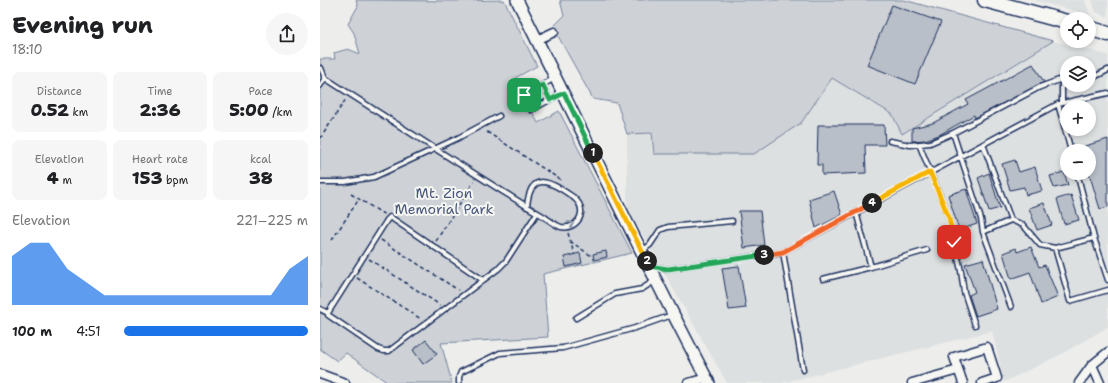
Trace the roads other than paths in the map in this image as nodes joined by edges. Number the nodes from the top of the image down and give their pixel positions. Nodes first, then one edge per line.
1 (517, 0) edge
2 (985, 0) edge
3 (1060, 20) edge
4 (1096, 30) edge
5 (554, 32) dead end
6 (1108, 34) edge
7 (537, 40) junction
8 (321, 68) dead end
9 (1108, 70) edge
10 (1096, 76) edge
11 (556, 77) junction
12 (325, 78) junction
13 (1060, 80) edge
14 (543, 85) junction
15 (320, 86) edge
16 (564, 93) junction
17 (1108, 93) edge
18 (524, 95) dead end
19 (550, 100) junction
20 (1077, 100) edge
21 (1060, 104) edge
22 (532, 110) dead end
23 (499, 116) dead end
24 (953, 133) junction
25 (890, 141) dead end
26 (919, 144) junction
27 (983, 144) junction
28 (435, 149) junction
29 (960, 156) junction
30 (930, 172) junction
31 (1078, 180) edge
32 (320, 182) edge
33 (527, 207) junction
34 (856, 212) junction
35 (537, 213) junction
36 (1011, 220) junction
37 (732, 221) dead end
38 (983, 232) junction
39 (1094, 238) junction
40 (1055, 248) junction
41 (927, 250) dead end
42 (642, 251) junction
43 (783, 252) junction
44 (649, 266) junction
45 (871, 267) junction
46 (823, 279) dead end
47 (483, 280) junction
48 (656, 280) junction
49 (1108, 280) edge
50 (1108, 290) edge
51 (1011, 307) dead end
52 (320, 309) edge
53 (328, 313) junction
54 (674, 314) junction
55 (576, 318) dead end
56 (975, 325) dead end
57 (1108, 352) edge
58 (1092, 365) junction
59 (803, 370) dead end
60 (958, 370) junction
61 (320, 374) edge
62 (708, 381) edge
63 (345, 383) edge
64 (458, 383) edge
65 (688, 383) edge
66 (912, 383) edge
67 (963, 383) edge
68 (982, 383) edge
69 (1079, 383) edge
70 (1100, 383) edge

1 - 7 street
2 - 3 highway
4 - 6 highway
5 - 7 street
7 - 11 street
8 - 12 lane
9 - 10 lane
11 - 14 lane
11 - 16 street
12 - 15 lane
12 - 28 lane
13 - 24 lane
14 - 18 lane
14 - 19 lane
16 - 19 lane
16 - 42 street
17 - 20 lane
19 - 22 lane
21 - 27 lane
23 - 28 lane
24 - 26 lane
24 - 29 lane
25 - 26 lane
26 - 30 lane
27 - 29 lane
27 - 36 lane
28 - 32 lane
28 - 33 lane
29 - 30 lane
29 - 38 lane
30 - 34 lane
30 - 56 lane
31 - 39 lane
33 - 35 lane
35 -> 33 lane
34 - 43 lane
34 - 45 lane
35 - 47 lane
36 - 38 lane
36 - 40 lane
37 - 42 lane
38 - 51 lane
39 - 40 lane
39 - 49 lane
40 - 50 lane
41 - 45 lane
42 - 44 street
43 - 44 lane
43 - 59 lane
44 - 48 street
45 - 46 lane
47 - 53 lane
47 - 53 lane
48 - 54 street
48 - 55 lane
52 - 53 lane
54 - 62 street
54 - 64 lane
57 - 58 street
58 - 69 street
58 - 70 street
60 - 66 street
60 - 67 street
60 - 68 street
61 - 63 street
62 - 65 street

